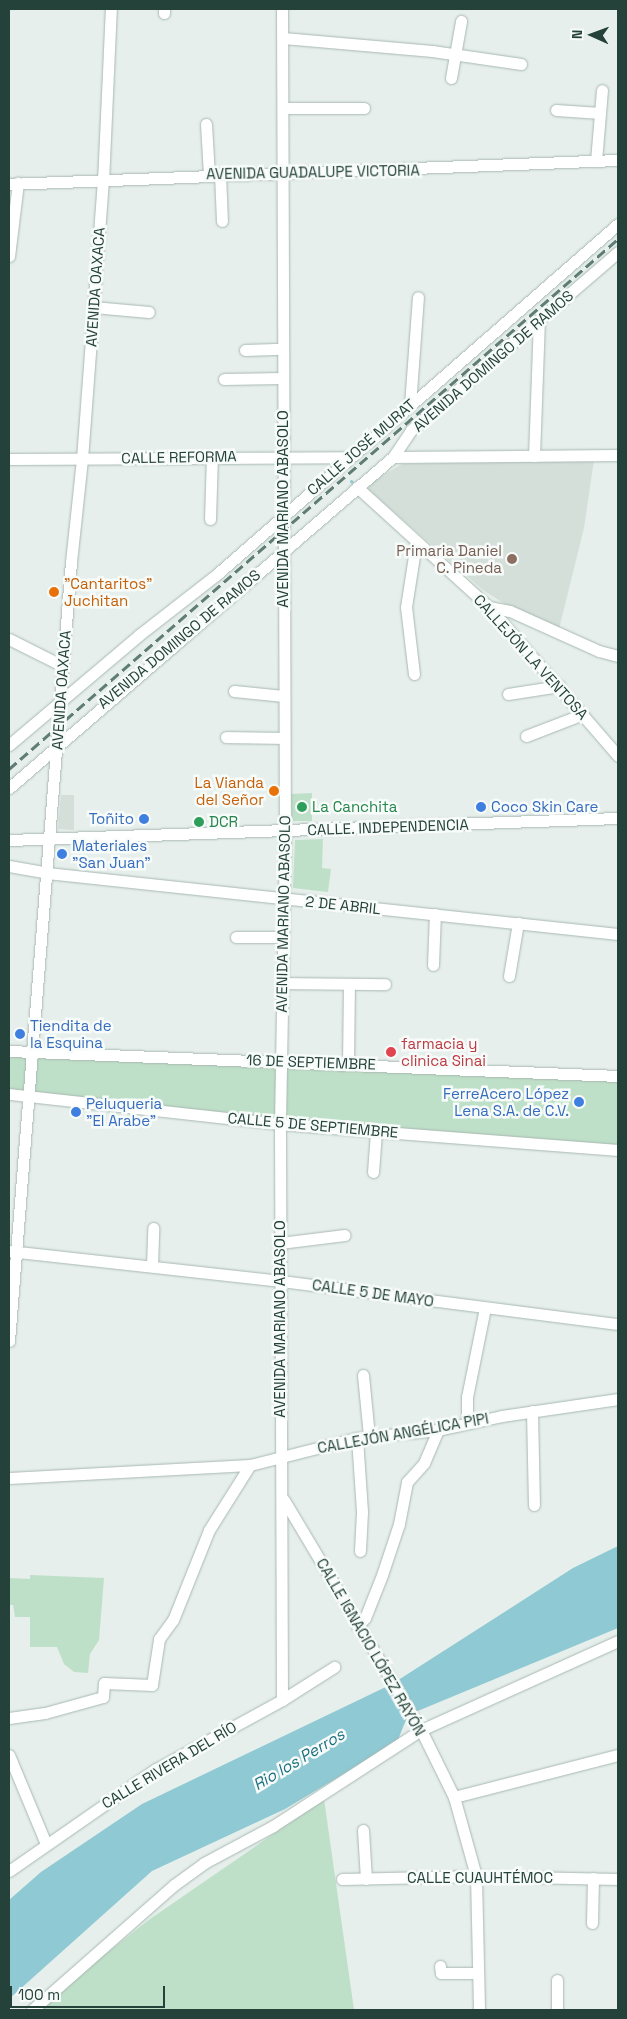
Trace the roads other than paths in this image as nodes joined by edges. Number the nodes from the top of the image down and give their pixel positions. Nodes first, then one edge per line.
1 (111, 9) edge
2 (282, 9) edge
3 (462, 21) dead end
4 (283, 38) junction
5 (454, 55) junction
6 (521, 64) dead end
7 (451, 78) dead end
8 (602, 90) dead end
9 (282, 108) junction
10 (364, 108) dead end
11 (556, 110) dead end
12 (600, 113) junction
13 (206, 124) dead end
14 (618, 160) edge
15 (596, 161) junction
16 (282, 172) junction
17 (214, 174) junction
18 (103, 182) junction
19 (14, 184) edge
20 (222, 221) dead end
21 (618, 224) edge
22 (618, 252) edge
23 (9, 256) edge
24 (418, 297) dead end
25 (93, 306) junction
26 (149, 312) dead end
27 (539, 320) junction
28 (282, 349) junction
29 (245, 350) dead end
30 (282, 378) junction
31 (224, 379) dead end
32 (410, 405) junction
33 (282, 456) junction
34 (534, 456) junction
35 (618, 456) edge
36 (212, 457) junction
37 (392, 457) junction
38 (350, 458) junction
39 (9, 459) edge
40 (82, 459) junction
41 (356, 488) junction
42 (283, 514) junction
43 (210, 519) dead end
44 (416, 543) junction
45 (282, 551) junction
46 (489, 607) junction
47 (9, 639) edge
48 (618, 656) edge
49 (63, 666) junction
50 (414, 674) dead end
51 (558, 686) junction
52 (234, 691) dead end
53 (508, 694) dead end
54 (284, 696) junction
55 (60, 700) junction
56 (583, 714) junction
57 (226, 736) dead end
58 (526, 736) dead end
59 (283, 738) junction
60 (58, 743) junction
61 (9, 745) edge
62 (618, 756) edge
63 (9, 788) edge
64 (618, 818) edge
65 (285, 831) junction
66 (49, 838) junction
67 (9, 840) edge
68 (9, 866) edge
69 (47, 873) junction
70 (284, 898) junction
71 (435, 914) junction
72 (518, 923) junction
73 (618, 934) edge
74 (236, 937) dead end
75 (282, 937) junction
76 (433, 965) dead end
77 (509, 976) dead end
78 (282, 983) junction
79 (384, 984) dead end
80 (349, 986) junction
81 (9, 1051) edge
82 (33, 1051) junction
83 (282, 1061) junction
84 (348, 1064) junction
85 (618, 1076) edge
86 (9, 1094) edge
87 (28, 1097) junction
88 (280, 1124) junction
89 (376, 1132) junction
90 (618, 1150) edge
91 (373, 1172) dead end
92 (153, 1228) dead end
93 (345, 1235) dead end
94 (280, 1243) junction
95 (13, 1251) edge
96 (152, 1266) junction
97 (281, 1281) junction
98 (485, 1308) junction
99 (618, 1324) edge
100 (9, 1341) edge
101 (363, 1375) dead end
102 (618, 1399) edge
103 (532, 1411) junction
104 (467, 1423) junction
105 (438, 1430) junction
106 (369, 1436) junction
107 (357, 1438) junction
108 (280, 1455) junction
109 (250, 1465) junction
110 (9, 1478) edge
111 (284, 1500) junction
112 (534, 1505) dead end
113 (360, 1551) dead end
114 (357, 1626) junction
115 (618, 1641) edge
116 (334, 1666) dead end
117 (282, 1700) junction
118 (9, 1718) edge
119 (418, 1727) junction
120 (9, 1755) edge
121 (618, 1755) edge
122 (454, 1797) junction
123 (362, 1830) dead end
124 (46, 1844) junction
125 (9, 1871) edge
126 (476, 1876) junction
127 (366, 1878) junction
128 (593, 1878) junction
129 (342, 1879) dead end
130 (618, 1879) edge
131 (592, 1923) dead end
132 (440, 1966) dead end
133 (477, 1973) junction
134 (557, 1980) dead end
135 (32, 2010) edge
136 (478, 2010) edge
137 (557, 2010) edge

1 - 18 street, AVENIDA OAXACA
2 - 4 street, AVENIDA MARIANO ABASOLO
3 - 5 street
4 - 5 street
4 - 9 street, AVENIDA MARIANO ABASOLO
5 - 6 street
5 - 7 street
8 - 12 street
9 - 10 street
9 - 16 street, AVENIDA MARIANO ABASOLO
11 - 12 street
12 - 15 street
13 - 17 street
14 - 15 street, AVENIDA GUADALUPE VICTORIA
15 - 16 street, AVENIDA GUADALUPE VICTORIA
16 - 17 street, AVENIDA GUADALUPE VICTORIA
16 - 28 street, AVENIDA MARIANO ABASOLO
17 - 18 street, AVENIDA GUADALUPE VICTORIA
17 - 20 street
18 - 19 street, AVENIDA GUADALUPE VICTORIA
18 - 25 street, AVENIDA OAXACA
19 - 23 street
21 - 32 street, CALLE JOSÉ MURAT
22 - 27 street, AVENIDA DOMINGO DE RAMOS
24 - 32 street
25 - 26 street
25 - 40 street, AVENIDA OAXACA
27 - 34 street
27 - 37 street, AVENIDA DOMINGO DE RAMOS
28 - 29 street
28 - 30 street, AVENIDA MARIANO ABASOLO
30 - 31 street
30 - 33 street, AVENIDA MARIANO ABASOLO
32 - 38 street, CALLE JOSÉ MURAT
33 - 36 street, CALLE REFORMA
33 - 38 street, CALLE REFORMA
33 - 42 street, AVENIDA MARIANO ABASOLO
34 - 35 street
34 - 37 street
36 - 40 street, CALLE REFORMA
36 - 43 street
37 - 41 street, AVENIDA DOMINGO DE RAMOS
38 - 42 street, CALLE JOSÉ MURAT
39 - 40 street, CALLE REFORMA
40 - 49 street, AVENIDA OAXACA
41 - 44 street, CALLEJÓN LA VENTOSA
41 - 45 street, AVENIDA DOMINGO DE RAMOS
42 - 45 street, AVENIDA MARIANO ABASOLO
42 - 55 street, CALLE JOSÉ MURAT
44 - 46 street, CALLEJÓN LA VENTOSA
44 - 50 street
45 - 54 street, AVENIDA MARIANO ABASOLO
45 - 60 street, AVENIDA DOMINGO DE RAMOS
46 - 48 street
46 - 51 street, CALLEJÓN LA VENTOSA
47 - 49 street
49 - 55 street, AVENIDA OAXACA
51 - 53 street
51 - 56 street, CALLEJÓN LA VENTOSA
52 - 54 street
54 - 59 street, AVENIDA MARIANO ABASOLO
55 - 60 street, AVENIDA OAXACA
55 - 61 street, CALLE JOSÉ MURAT
56 - 58 street
56 - 62 street, CALLEJÓN LA VENTOSA
57 - 59 street
59 - 65 street, AVENIDA MARIANO ABASOLO
60 - 63 street, AVENIDA DOMINGO DE RAMOS
60 - 66 street, AVENIDA OAXACA
64 - 65 street, CALLE. INDEPENDENCIA
65 - 66 street, CALLE. INDEPENDENCIA
65 - 70 street, AVENIDA MARIANO ABASOLO
66 - 67 street, CALLE. INDEPENDENCIA
66 - 69 street, AVENIDA OAXACA
68 - 69 street, 2 DE ABRIL
69 - 70 street, 2 DE ABRIL
69 - 82 street, AVENIDA OAXACA
70 - 71 street, 2 DE ABRIL
70 - 75 street, AVENIDA MARIANO ABASOLO
71 - 72 street, 2 DE ABRIL
71 - 76 street
72 - 73 street, 2 DE ABRIL
72 - 77 street
74 - 75 street
75 - 78 street, AVENIDA MARIANO ABASOLO
78 - 80 street
78 - 83 street, AVENIDA MARIANO ABASOLO
79 - 80 street
80 - 84 street
81 - 82 street, 16 DE SEPTIEMBRE
82 - 83 street, 16 DE SEPTIEMBRE
82 - 87 street, AVENIDA OAXACA
83 - 84 street, 16 DE SEPTIEMBRE
83 - 88 street, AVENIDA MARIANO ABASOLO
84 - 85 street, 16 DE SEPTIEMBRE
86 - 87 street, CALLE 5 DE SEPTIEMBRE
87 - 88 street, CALLE 5 DE SEPTIEMBRE
87 - 95 street, AVENIDA OAXACA
88 - 89 street, CALLE 5 DE SEPTIEMBRE
88 - 94 street, AVENIDA MARIANO ABASOLO
89 - 90 street, CALLE 5 DE SEPTIEMBRE
89 - 91 street
92 - 96 street
93 - 94 street
94 - 97 street, AVENIDA MARIANO ABASOLO
95 - 96 street, CALLE 5 DE MAYO
95 - 100 street, AVENIDA OAXACA
96 - 97 street, CALLE 5 DE MAYO
97 - 98 street, CALLE 5 DE MAYO
97 - 108 street, AVENIDA MARIANO ABASOLO
98 - 99 street, CALLE 5 DE MAYO
98 - 104 street
101 - 106 street
102 - 103 street, CALLEJÓN ANGÉLICA PIPI
103 - 104 street, CALLEJÓN ANGÉLICA PIPI
103 - 112 street
104 - 105 street, CALLEJÓN ANGÉLICA PIPI
105 - 106 street, CALLEJÓN ANGÉLICA PIPI
105 - 114 street
106 - 107 street, CALLEJÓN ANGÉLICA PIPI
107 - 108 street, CALLEJÓN ANGÉLICA PIPI
107 - 113 street
108 - 109 street, CALLEJÓN ANGÉLICA PIPI
108 - 111 street, AVENIDA MARIANO ABASOLO
109 - 110 street, CALLEJÓN ANGÉLICA PIPI
109 - 118 street
111 - 114 street, CALLE IGNACIO LÓPEZ RAYÓN
111 - 117 street, AVENIDA MARIANO ABASOLO
114 - 119 street, CALLE IGNACIO LÓPEZ RAYÓN
115 - 119 street
116 - 117 street, CALLE RIVERA DEL RÍO
117 - 124 street, CALLE RIVERA DEL RÍO
119 - 122 street, CALLE IGNACIO LÓPEZ RAYÓN
119 - 135 street
120 - 124 street
121 - 122 street
122 - 126 street, CALLE IGNACIO LÓPEZ RAYÓN
123 - 127 street
124 - 125 street, CALLE RIVERA DEL RÍO
126 - 127 street, CALLE CUAUHTÉMOC
126 - 128 street, CALLE CUAUHTÉMOC
126 - 133 street, CALLE IGNACIO LÓPEZ RAYÓN
127 - 129 street, CALLE CUAUHTÉMOC
128 - 130 street, CALLE CUAUHTÉMOC
128 - 131 street
132 - 133 street
133 - 136 street, CALLE IGNACIO LÓPEZ RAYÓN
134 - 137 street

